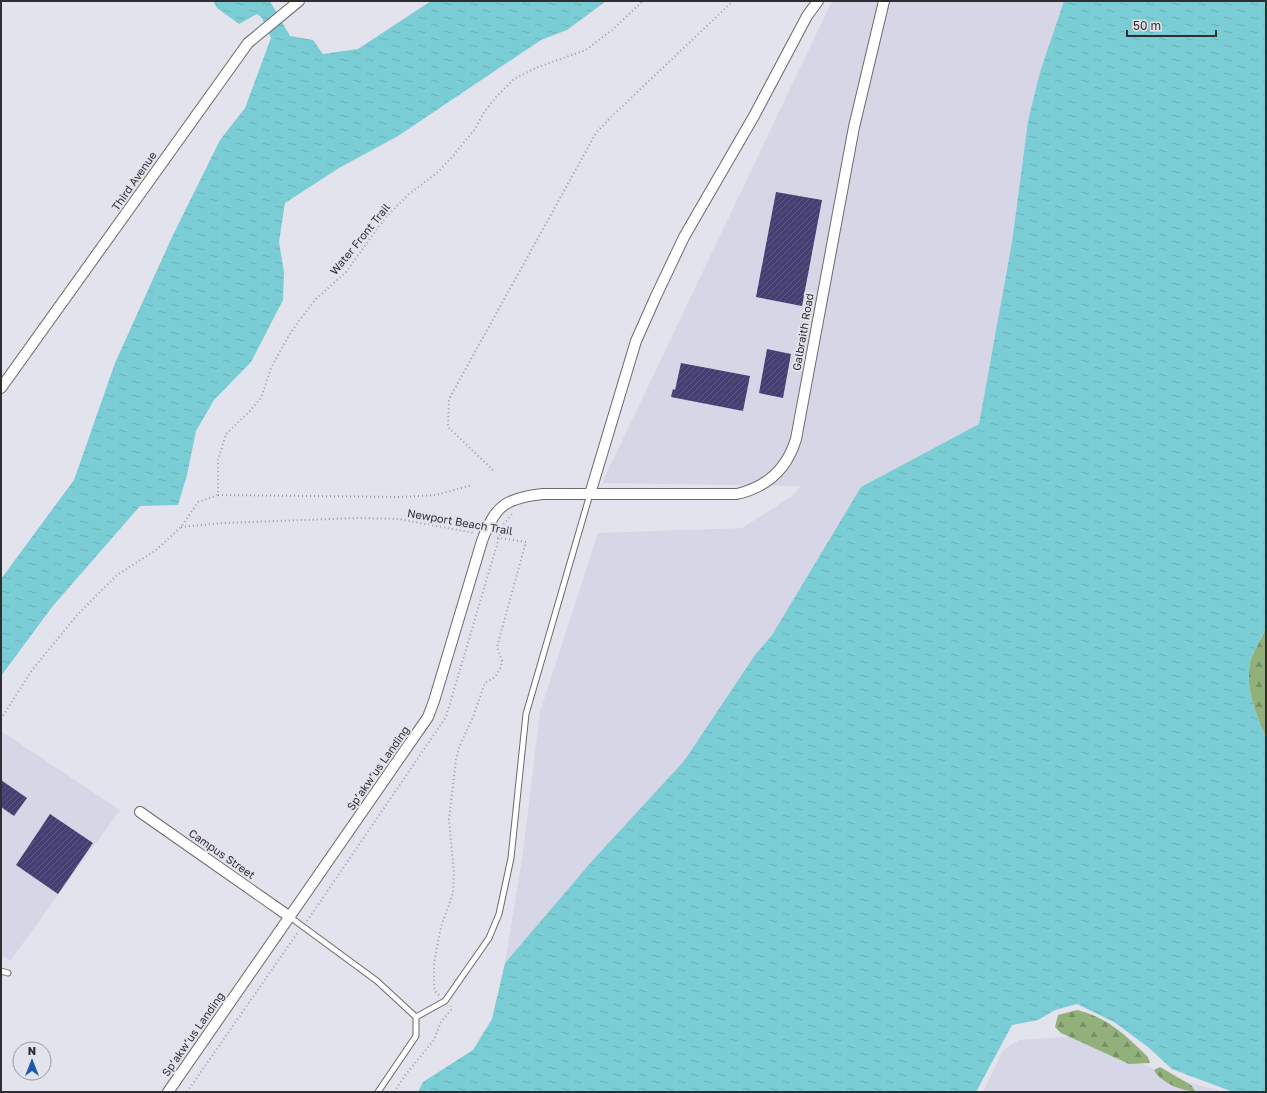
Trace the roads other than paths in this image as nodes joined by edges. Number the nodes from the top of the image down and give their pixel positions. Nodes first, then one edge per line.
1 (299, 1) edge
2 (818, 1) edge
3 (884, 1) edge
4 (1, 388) edge
5 (590, 494) junction
6 (140, 812) dead end
7 (290, 917) junction
8 (1, 971) edge
9 (8, 973) dead end
10 (416, 1017) junction
11 (168, 1092) edge
12 (378, 1092) edge

1 - 4 street, Third Avenue
2 - 5 street
3 - 5 street, Galbraith Road
5 - 7 street, Sp’akw’us Landing
5 - 10 lane
6 - 7 street, Campus Street
7 - 10 lane
7 - 11 street, Sp’akw’us Landing
8 - 9 lane
10 - 12 lane

